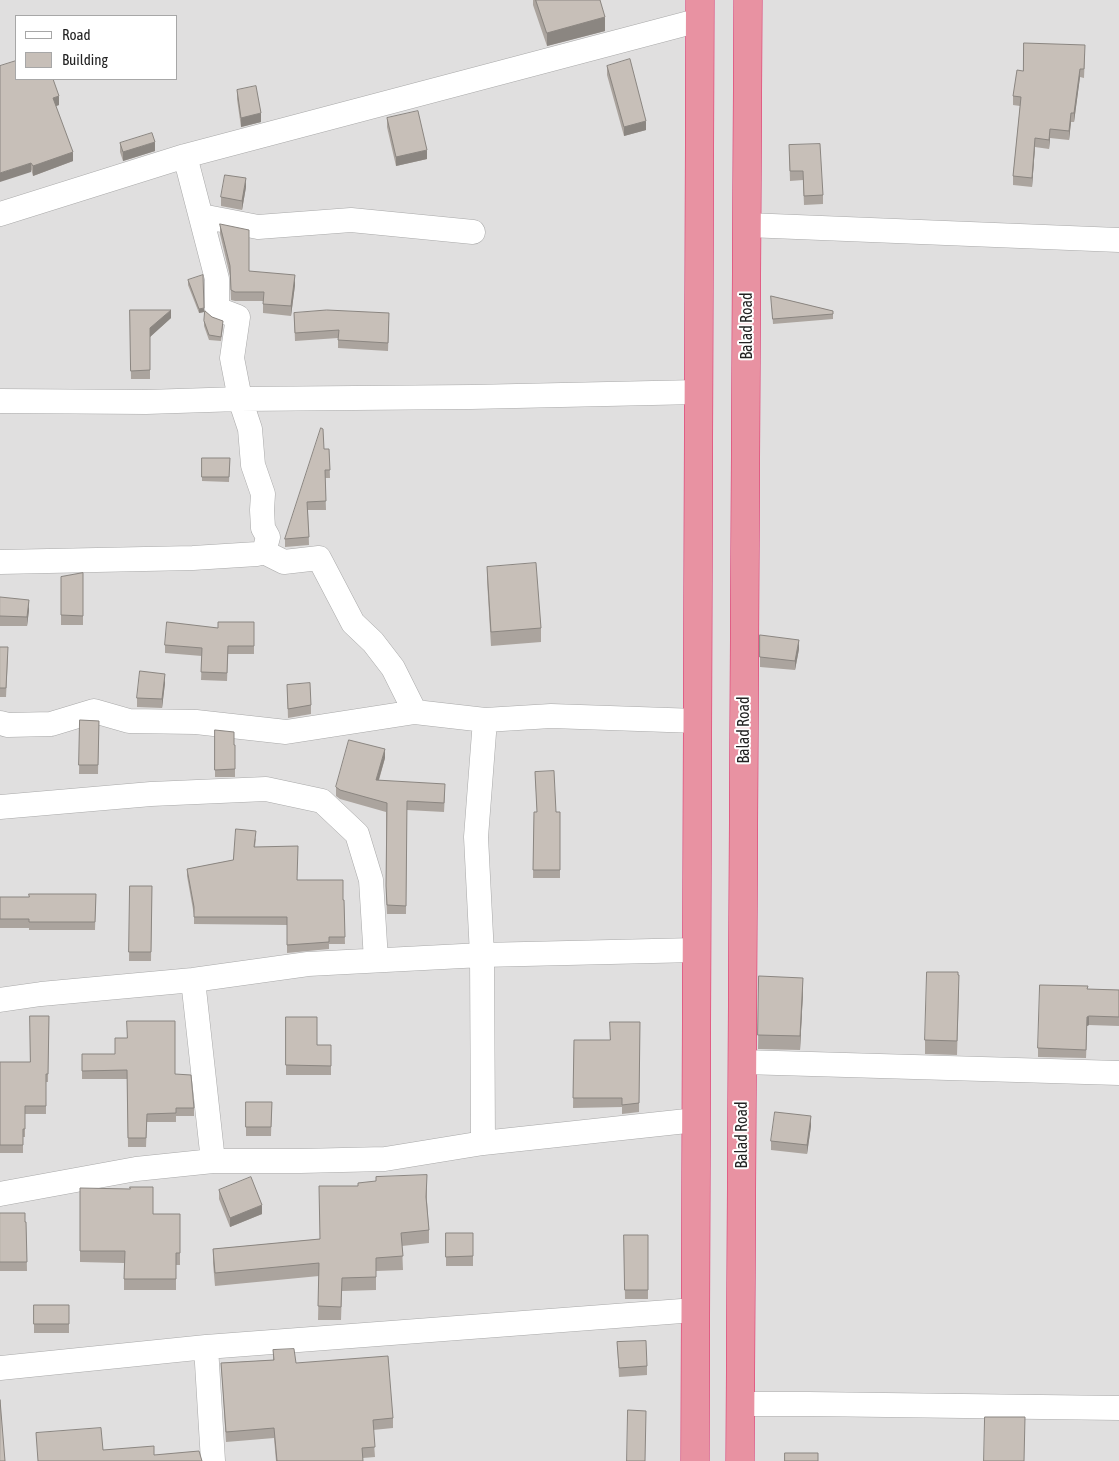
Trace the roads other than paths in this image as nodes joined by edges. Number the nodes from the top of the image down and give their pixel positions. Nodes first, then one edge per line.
1 (748, 0) edge
2 (700, 10) edge
3 (185, 156) junction
4 (0, 214) edge
5 (202, 216) junction
6 (747, 225) junction
7 (473, 232) dead end
8 (1119, 240) edge
9 (698, 392) junction
10 (240, 399) junction
11 (0, 401) edge
12 (264, 552) junction
13 (0, 562) edge
14 (415, 712) junction
15 (485, 720) junction
16 (697, 721) junction
17 (0, 723) edge
18 (0, 807) edge
19 (696, 950) junction
20 (482, 955) junction
21 (376, 960) junction
22 (193, 980) junction
23 (0, 1000) edge
24 (743, 1062) junction
25 (1119, 1073) edge
26 (696, 1120) junction
27 (483, 1143) junction
28 (213, 1161) junction
29 (0, 1194) edge
30 (695, 1310) junction
31 (206, 1347) junction
32 (0, 1368) edge
33 (741, 1404) junction
34 (1119, 1408) edge
35 (213, 1461) edge
36 (695, 1461) edge
37 (740, 1461) edge

1 - 6 highway, Balad Road
2 - 3 street
2 - 9 highway
3 - 4 street
3 - 5 street
5 - 7 street
5 - 10 street
6 - 8 street
6 - 24 highway, Balad Road
9 - 10 street
9 - 16 highway
10 - 11 street
10 - 12 street
12 - 13 street
12 - 14 street
14 - 15 street
14 - 17 street
15 - 16 street
15 - 20 street
16 - 19 highway
18 - 21 street
19 - 20 street
19 - 26 highway
20 - 21 street
20 - 27 street
21 - 22 street
22 - 23 street
22 - 28 street
24 - 25 street
24 - 33 highway, Balad Road
26 - 27 street
26 - 30 highway
27 - 28 street
28 - 29 street
30 - 31 street
30 - 36 highway
31 - 32 street
31 - 35 street
33 - 34 street
33 - 37 highway, Balad Road

